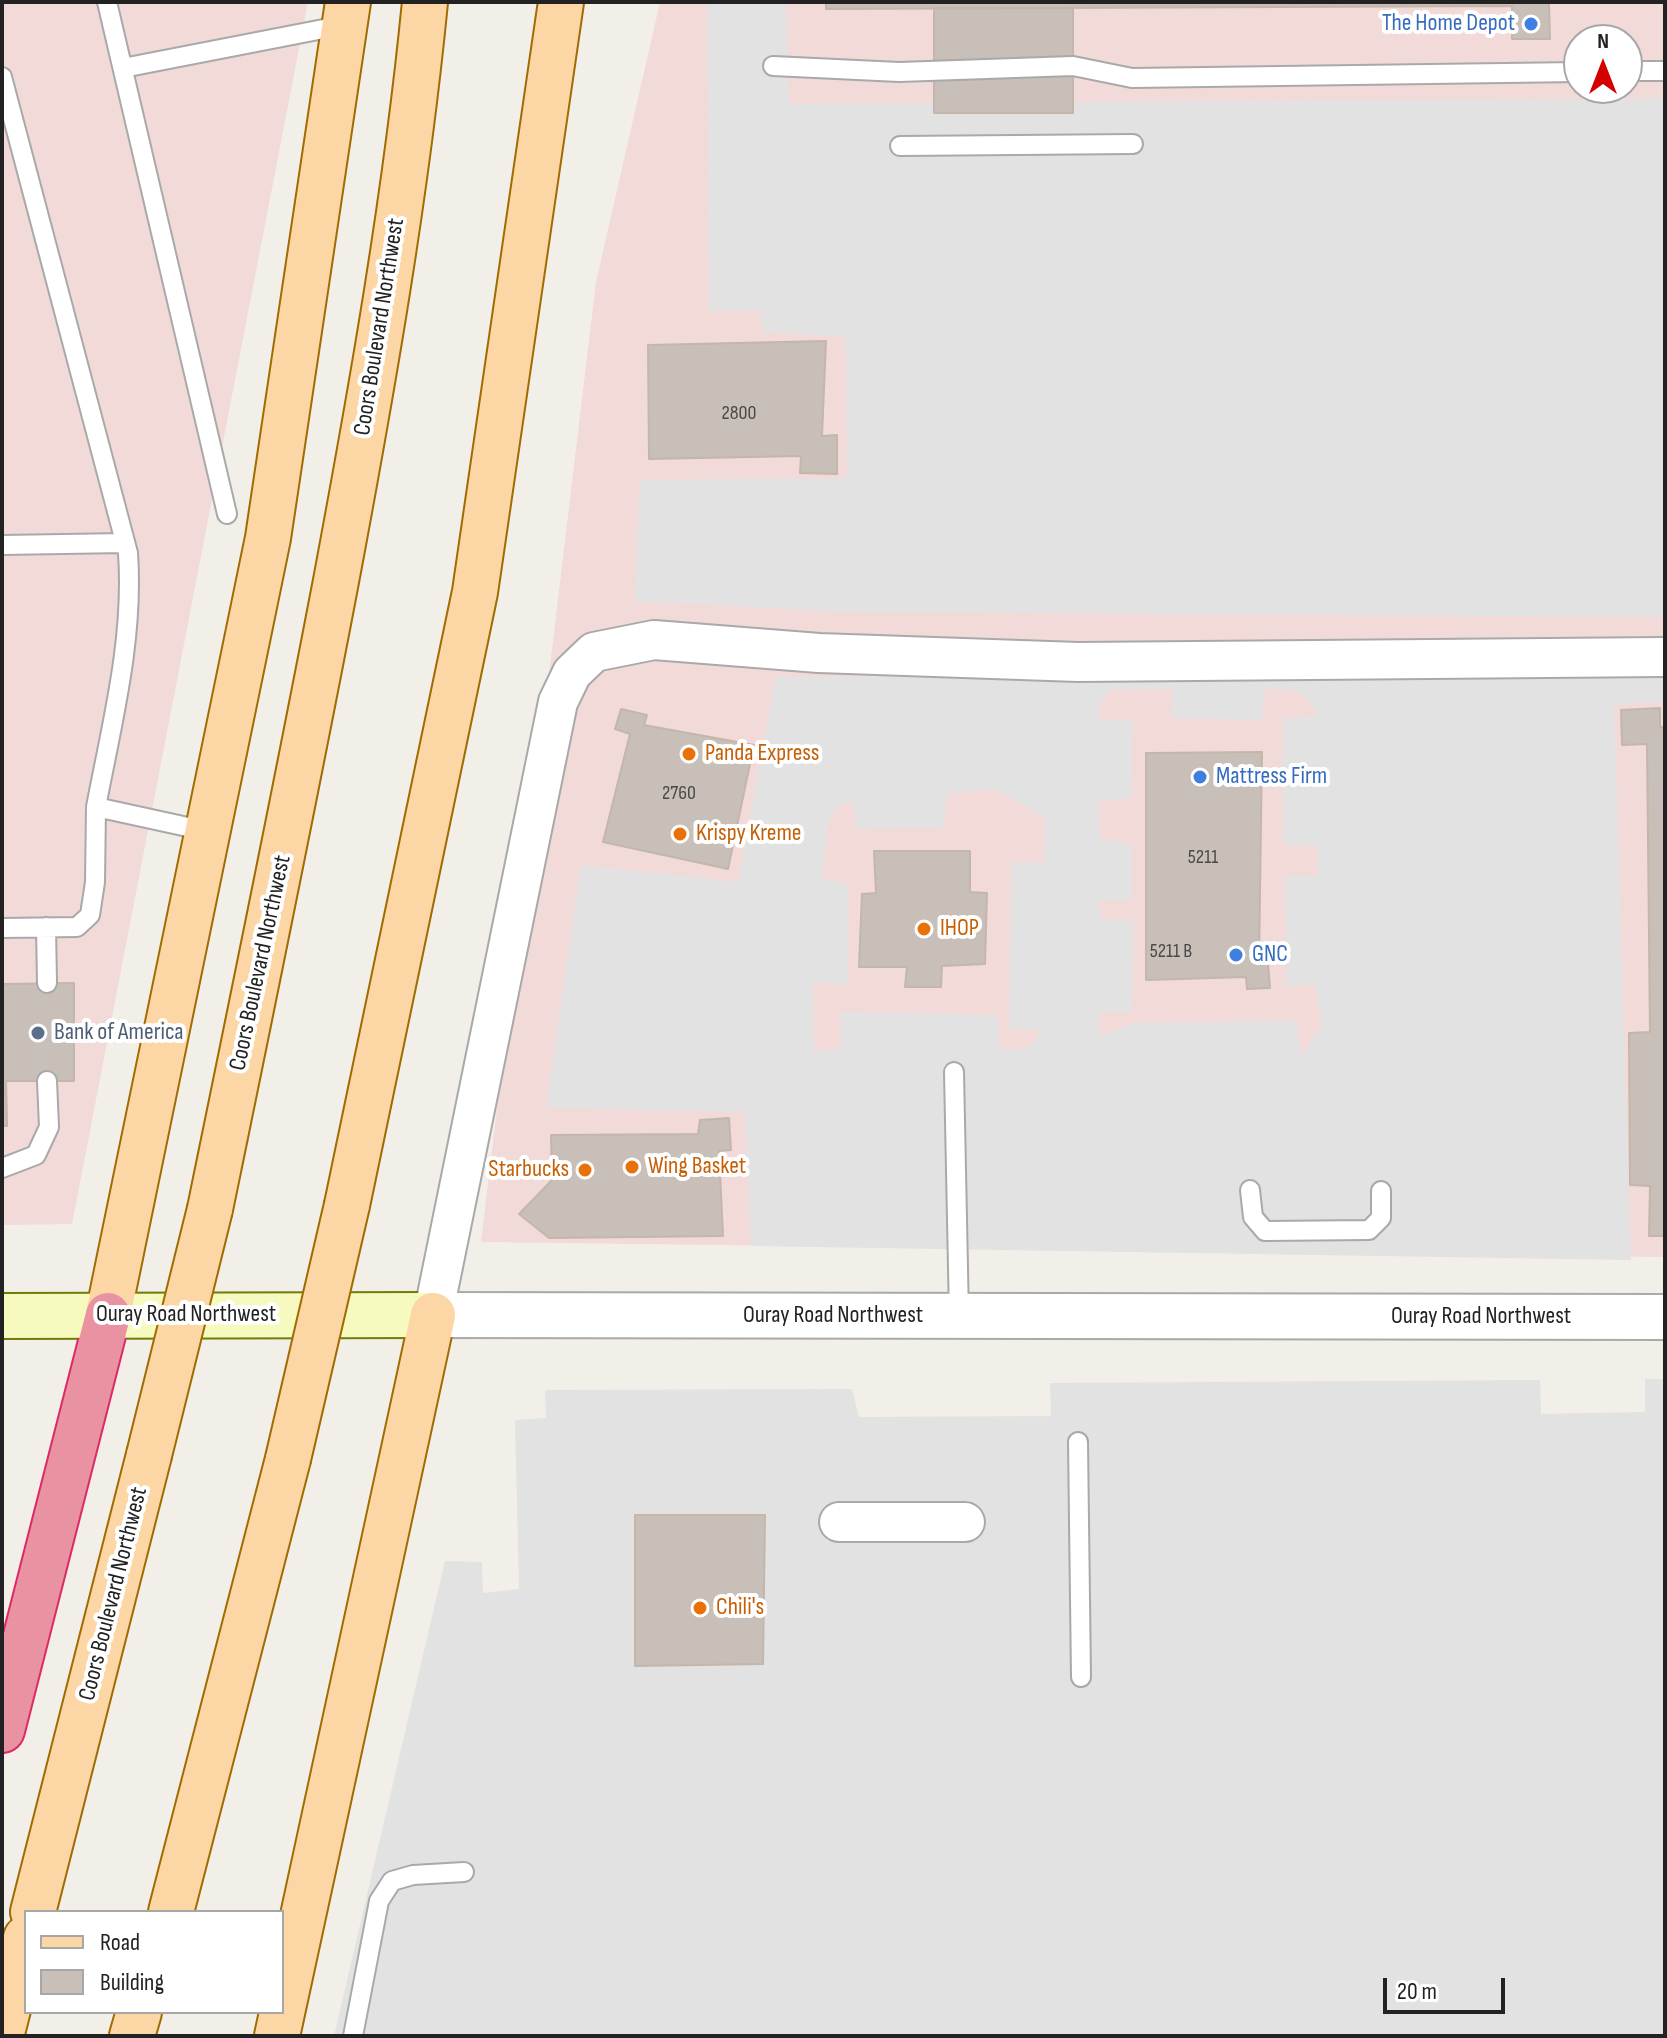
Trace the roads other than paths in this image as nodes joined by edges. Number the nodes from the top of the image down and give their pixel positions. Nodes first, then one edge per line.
1 (107, 2) edge
2 (425, 2) edge
3 (561, 2) edge
4 (575, 2) edge
5 (347, 13) edge
6 (773, 66) dead end
7 (123, 68) junction
8 (1643, 71) edge
9 (1665, 71) edge
10 (1563, 72) edge
11 (2, 77) edge
12 (551, 88) junction
13 (1133, 144) dead end
14 (900, 146) dead end
15 (227, 514) dead end
16 (125, 543) junction
17 (2, 545) edge
18 (1665, 657) edge
19 (96, 807) junction
20 (206, 831) junction
21 (46, 927) junction
22 (2, 928) edge
23 (47, 983) dead end
24 (954, 1072) dead end
25 (47, 1081) dead end
26 (2, 1168) edge
27 (1250, 1190) dead end
28 (1381, 1191) dead end
29 (108, 1315) junction
30 (433, 1315) junction
31 (2, 1316) edge
32 (959, 1317) junction
33 (1665, 1317) edge
34 (1078, 1442) dead end
35 (839, 1522) dead end
36 (965, 1522) dead end
37 (1081, 1677) dead end
38 (2, 1730) edge
39 (464, 1872) dead end
40 (34, 1910) edge
41 (171, 1910) edge
42 (24, 1946) edge
43 (284, 2004) edge
44 (138, 2014) edge
45 (151, 2014) edge
46 (282, 2014) edge
47 (2, 2033) edge
48 (132, 2036) edge
49 (146, 2036) edge
50 (277, 2036) edge
51 (353, 2036) edge

1 - 7 lane
2 - 40 main road, Coors Boulevard Northwest, bridge
3 - 12 main road
4 - 12 main road
5 - 7 lane
5 - 20 main road
6 - 10 lane
7 - 15 lane
8 - 9 lane
11 - 16 lane
12 - 41 main road, bridge
13 - 14 lane
16 - 17 lane
16 - 19 lane
18 - 30 street
19 - 20 lane
19 - 21 lane
20 - 29 main road
21 - 22 lane
21 - 23 lane
24 - 32 lane
25 - 26 lane
27 - 28 lane
29 - 30 main road, Ouray Road Northwest
29 - 31 main road, Ouray Road Northwest
29 - 38 highway
30 - 32 street, Ouray Road Northwest
30 - 43 main road
32 - 33 street, Ouray Road Northwest
34 - 37 lane
35 - 36 street
39 - 51 lane
42 - 47 main road
44 - 48 main road
45 - 49 main road
46 - 50 main road

